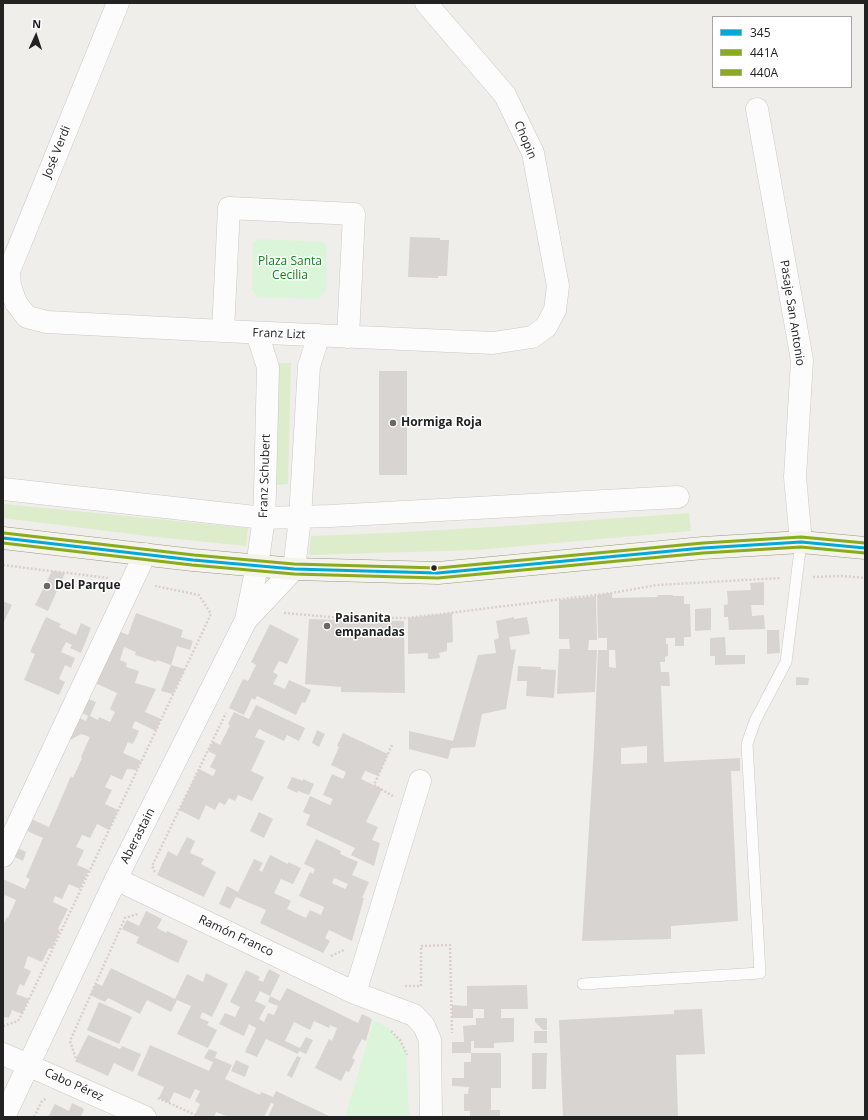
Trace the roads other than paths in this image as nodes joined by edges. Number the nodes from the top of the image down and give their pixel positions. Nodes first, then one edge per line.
1 (118, 3) edge
2 (426, 3) edge
3 (757, 109) dead end
4 (16, 303) joint
5 (546, 328) joint
6 (223, 332) junction
7 (257, 333) junction
8 (319, 335) junction
9 (348, 337) junction
10 (3, 489) edge
11 (678, 497) dead end
12 (264, 518) junction
13 (300, 518) junction
14 (3, 538) edge
15 (801, 542) junction
16 (865, 548) edge
17 (145, 554) junction
18 (257, 566) junction
19 (294, 569) junction
20 (246, 620) junction
21 (420, 781) dead end
22 (3, 856) edge
23 (116, 880) junction
24 (583, 984) dead end
25 (356, 993) junction
26 (3, 1054) edge
27 (29, 1065) junction
28 (4, 1117) edge
29 (145, 1117) edge
30 (431, 1117) edge

1 - 4 street, José Verdi
2 - 5 street, Chopin
3 - 15 street, Pasaje San Antonio
4 - 6 street, Franz Lizt
5 - 9 street, Franz Lizt
6 - 7 street, Franz Lizt
6 - 9 street
7 - 8 street, Franz Lizt
7 - 12 street, Franz Schubert
8 - 9 street, Franz Lizt
8 - 13 street
10 - 12 street
11 - 13 street
12 - 13 street
12 - 18 street, Franz Schubert
13 - 19 street
14 - 17 main road
15 - 16 main road
15 - 19 main road
15 - 24 lane
17 - 18 main road
17 - 22 street
18 - 19 main road
18 - 20 street, Franz Schubert
19 - 20 street, Aberastain
20 - 23 street, Aberastain
21 - 25 street
23 - 25 street, Ramón Franco
23 - 27 street, Aberastain
25 - 30 street, Ramón Franco
26 - 27 street, Cabo Pérez
27 - 28 street, Aberastain
27 - 29 street, Cabo Pérez

